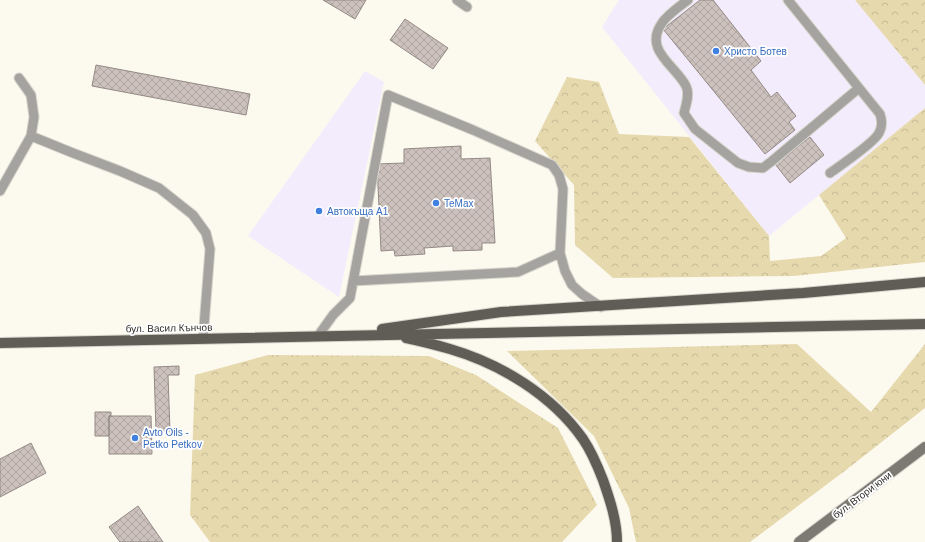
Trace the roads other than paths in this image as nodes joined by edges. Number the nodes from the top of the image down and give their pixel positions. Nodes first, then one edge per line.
1 (457, 0) edge
2 (688, 0) edge
3 (788, 0) edge
4 (467, 7) dead end
5 (19, 78) dead end
6 (859, 88) junction
7 (31, 136) junction
8 (830, 173) dead end
9 (0, 190) edge
10 (560, 253) junction
11 (353, 281) junction
12 (925, 282) edge
13 (601, 307) junction
14 (925, 324) edge
15 (394, 334) junction
16 (318, 336) junction
17 (339, 336) junction
18 (203, 339) junction
19 (0, 343) edge
20 (925, 447) edge
21 (617, 542) edge
22 (799, 542) edge

1 - 4 lane
2 - 6 lane
3 - 6 lane
5 - 7 lane
6 - 8 lane
7 - 9 lane
7 - 18 lane
10 - 11 lane
10 - 11 lane
10 - 13 lane
11 - 16 lane
12 - 13 main road
13 - 17 main road
14 - 15 main road
15 - 17 main road
15 - 21 main road
16 - 17 main road, бул. Васил Кънчов
16 - 18 main road, бул. Васил Кънчов
18 - 19 main road, бул. Васил Кънчов
20 - 22 street, бул. Втори юни

